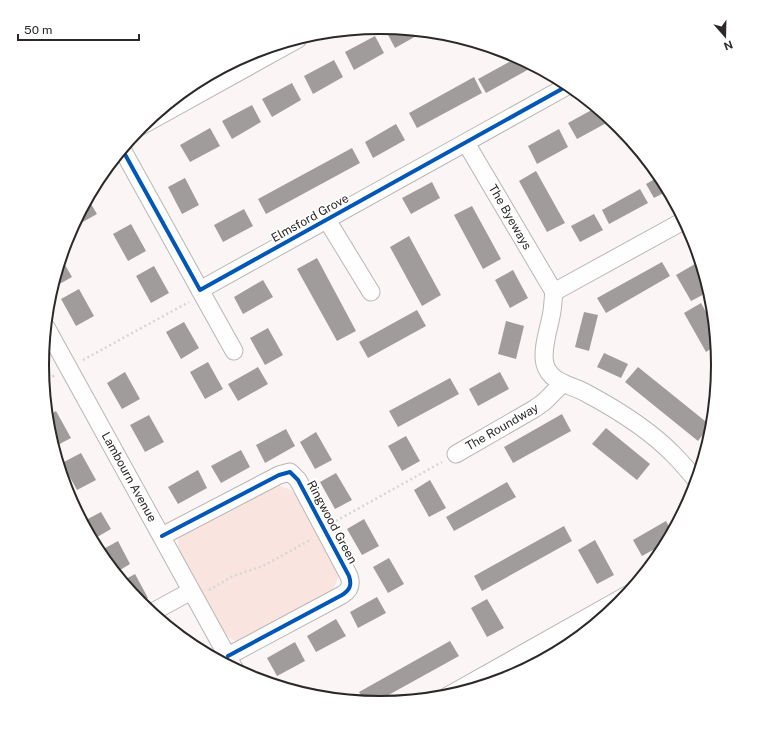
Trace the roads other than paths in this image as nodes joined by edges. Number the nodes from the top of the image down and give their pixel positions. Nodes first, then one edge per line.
1 (275, 52) edge
2 (563, 89) edge
3 (170, 110) edge
4 (466, 143) junction
5 (125, 155) edge
6 (327, 220) junction
7 (680, 223) edge
8 (200, 290) junction
9 (371, 292) dead end
10 (554, 292) junction
11 (51, 336) edge
12 (234, 351) dead end
13 (563, 383) junction
14 (456, 454) dead end
15 (693, 475) edge
16 (162, 536) junction
17 (191, 591) junction
18 (157, 610) edge
19 (591, 621) edge
20 (231, 661) edge
21 (233, 662) edge
22 (468, 685) edge

1 - 3 street
2 - 4 street, Elmsford Grove
4 - 6 street, Elmsford Grove
4 - 10 street, The Byeways
5 - 8 street
6 - 8 street, Elmsford Grove
6 - 9 street, Elmsford Grove
7 - 10 street
8 - 12 street
10 - 13 street
11 - 16 street, Lambourn Avenue
13 - 14 street, The Roundway
13 - 15 street
16 - 17 street, Lambourn Avenue
16 - 21 street, Ringwood Green
17 - 18 street
17 - 20 street, Lambourn Avenue
19 - 22 street

